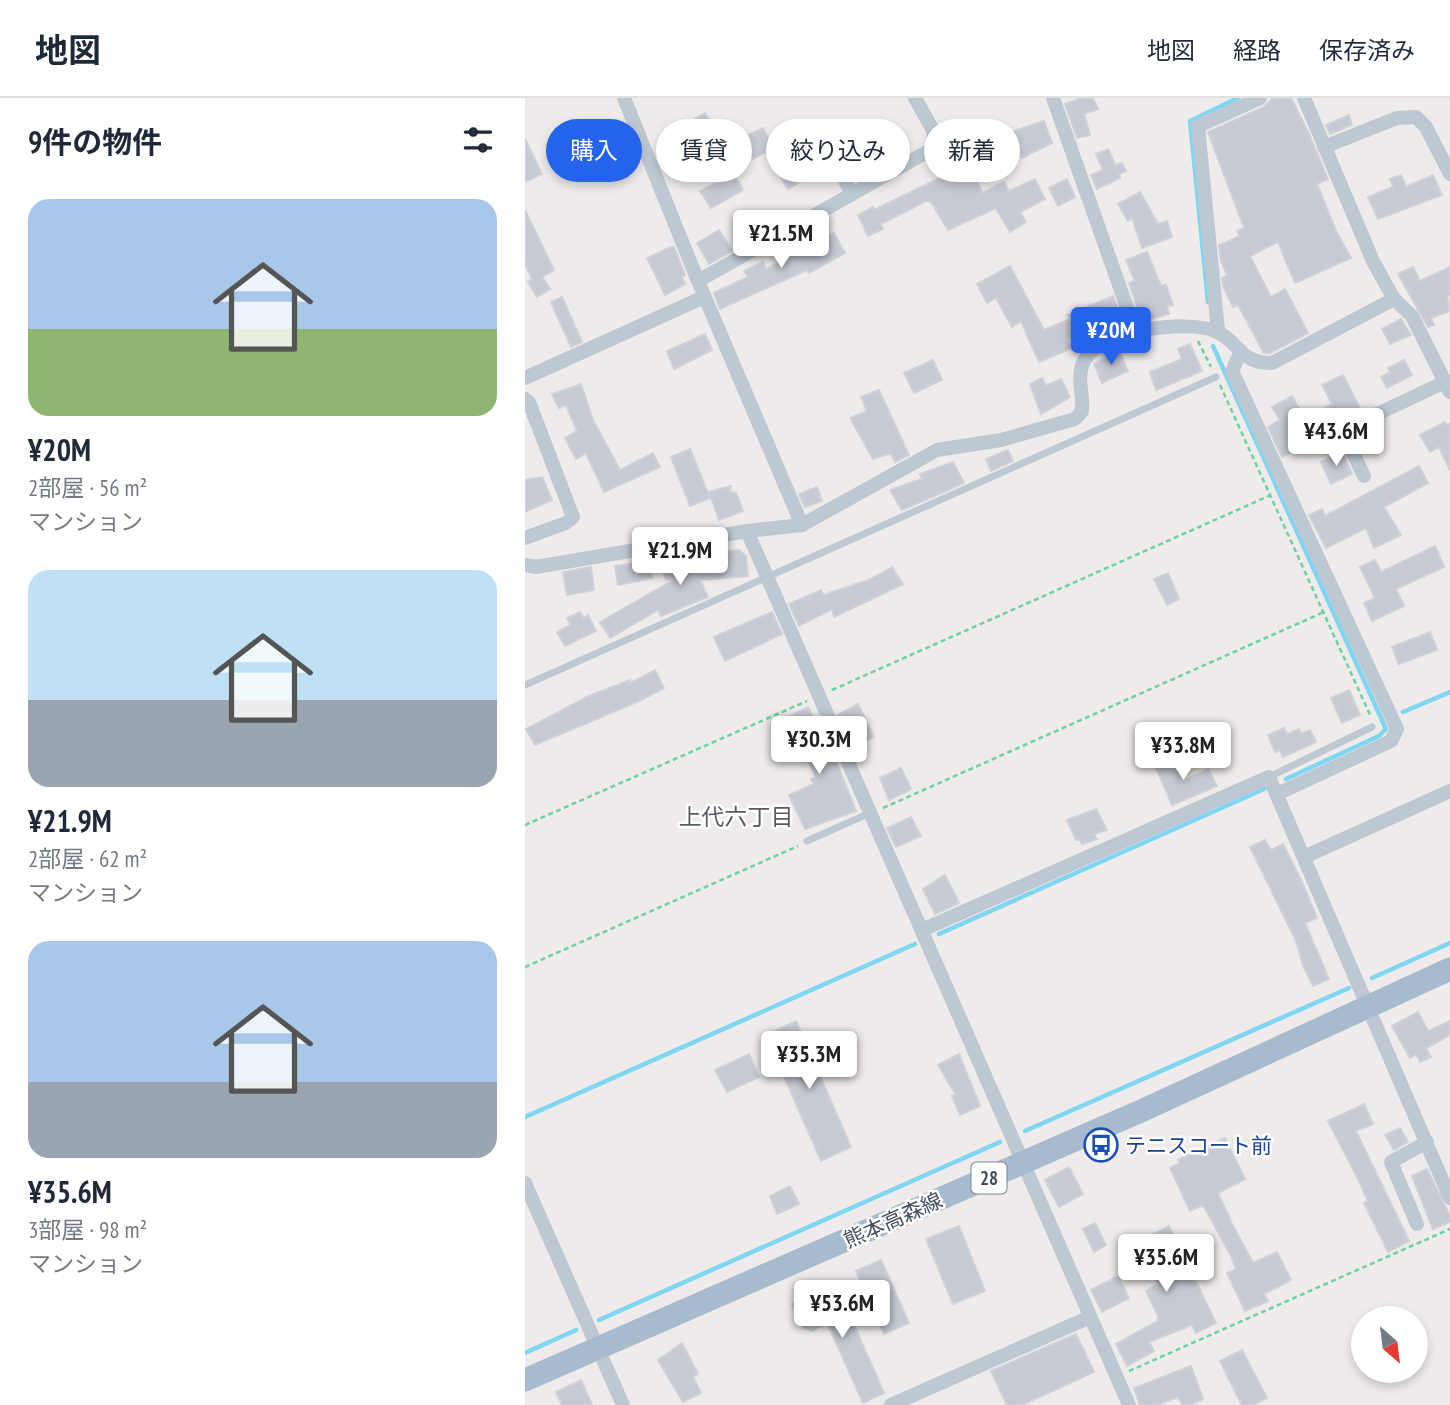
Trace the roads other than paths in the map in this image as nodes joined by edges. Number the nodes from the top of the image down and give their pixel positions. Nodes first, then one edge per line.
1 (624, 98) edge
2 (915, 98) edge
3 (1053, 98) edge
4 (1260, 98) edge
5 (1304, 98) edge
6 (1324, 147) junction
7 (1450, 174) edge
8 (846, 182) edge
9 (852, 194) junction
10 (698, 281) junction
11 (704, 297) junction
12 (1394, 299) junction
13 (1218, 331) junction
14 (1136, 333) junction
15 (1241, 353) junction
16 (1216, 377) road end
17 (525, 378) edge
18 (1448, 387) edge
19 (525, 399) edge
20 (1342, 430) junction
21 (1324, 439) dead end
22 (1364, 476) dead end
23 (802, 526) junction
24 (747, 531) junction
25 (525, 538) edge
26 (525, 565) edge
27 (767, 578) junction
28 (525, 685) edge
29 (1373, 727) road end
30 (1269, 777) junction
31 (1450, 791) edge
32 (1277, 794) junction
33 (871, 813) junction
34 (807, 841) road end
35 (1304, 857) junction
36 (922, 930) junction
37 (1450, 969) edge
38 (1369, 1004) junction
39 (1427, 1142) junction
40 (1024, 1162) junction
41 (525, 1182) edge
42 (1450, 1198) edge
43 (1417, 1224) dead end
44 (1090, 1317) junction
45 (598, 1349) junction
46 (525, 1380) edge
47 (623, 1405) edge
48 (891, 1405) edge
49 (1129, 1405) edge

1 - 10 street
2 - 9 street
3 - 14 street
4 - 13 street
5 - 6 street
6 - 7 street
6 - 12 street
8 - 9 street
9 - 10 street
10 - 11 street
11 - 17 street
11 - 23 street
12 - 15 street
12 - 18 street
13 - 14 street
13 - 15 street
14 - 23 street
15 - 32 street
16 - 27 lane
18 - 20 street
19 - 25 street
20 - 21 street
20 - 22 street
23 - 24 street
24 - 26 street
24 - 27 street
27 - 28 lane
27 - 33 street
29 - 30 lane
30 - 32 street
30 - 36 street
31 - 35 street
32 - 35 street
33 - 34 lane
33 - 36 street
35 - 38 street
36 - 40 street
37 - 38 main road, 熊本高森線 / 28
38 - 39 street
38 - 40 main road, 熊本高森線 / 28
39 - 42 street
39 - 43 street
40 - 44 street
40 - 45 main road, 熊本高森線 / 28
41 - 45 street
44 - 48 street
44 - 49 street
45 - 46 main road, 熊本高森線 / 28
45 - 47 street

